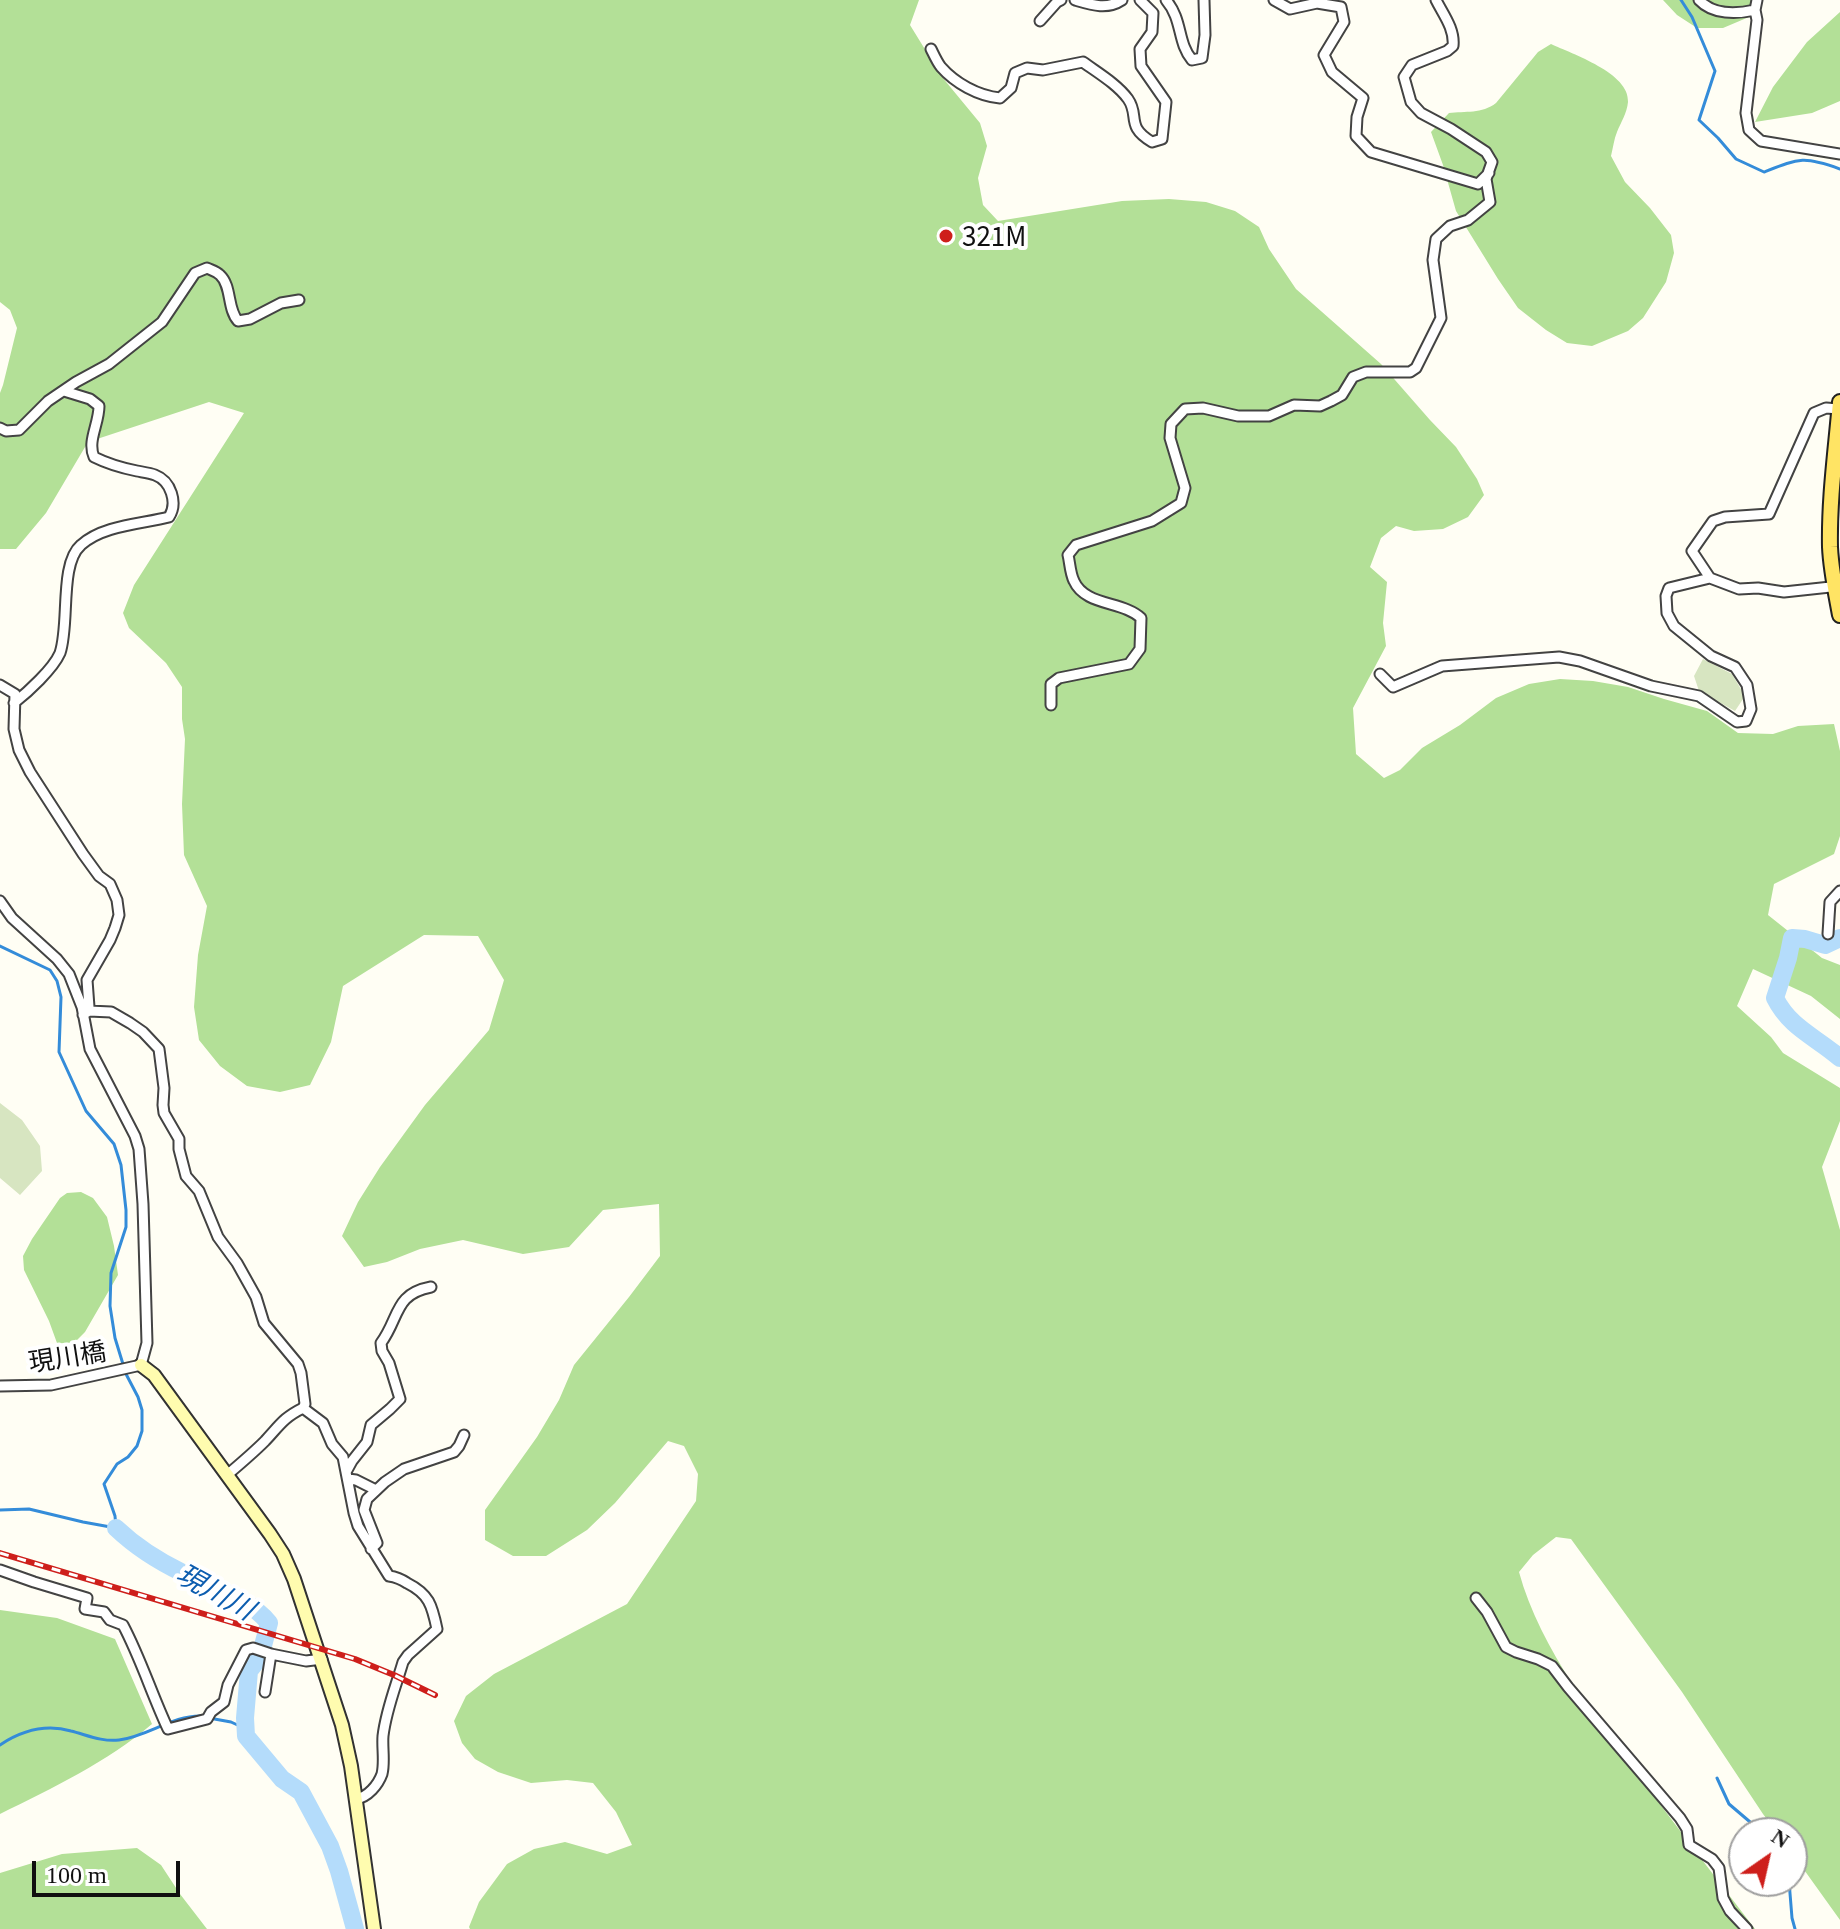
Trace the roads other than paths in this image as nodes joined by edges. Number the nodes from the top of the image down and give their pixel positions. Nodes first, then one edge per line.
1 (1061, 0) edge
2 (1075, 0) edge
3 (1122, 0) edge
4 (1140, 0) edge
5 (1166, 0) edge
6 (1204, 0) edge
7 (1274, 0) edge
8 (1436, 0) edge
9 (1699, 0) edge
10 (1756, 5) edge
11 (1040, 21) dead end
12 (931, 49) dead end
13 (1840, 154) edge
14 (1489, 173) junction
15 (299, 300) dead end
16 (64, 391) junction
17 (1840, 402) edge
18 (1839, 409) edge
19 (0, 428) edge
20 (1710, 578) junction
21 (1838, 586) edge
22 (1840, 615) edge
23 (1380, 674) dead end
24 (0, 685) edge
25 (14, 703) junction
26 (1051, 705) dead end
27 (1840, 891) edge
28 (0, 901) edge
29 (1828, 934) dead end
30 (82, 1011) junction
31 (431, 1287) dead end
32 (137, 1366) junction
33 (0, 1386) edge
34 (303, 1408) junction
35 (464, 1435) dead end
36 (227, 1475) junction
37 (347, 1475) junction
38 (376, 1490) junction
39 (371, 1549) junction
40 (0, 1570) edge
41 (1476, 1598) dead end
42 (270, 1654) junction
43 (322, 1659) junction
44 (265, 1692) dead end
45 (356, 1799) junction
46 (374, 1929) edge
47 (1747, 1929) edge

1 - 11 street
2 - 3 street
4 - 12 street
5 - 6 street
7 - 14 street
8 - 14 street
9 - 10 street
10 - 13 street
14 - 26 street
15 - 16 street
16 - 19 street
16 - 25 street
17 - 18 main road
18 - 20 street
18 - 21 main road
20 - 21 street
20 - 23 street
21 - 22 main road
24 - 25 street
25 - 30 street
27 - 29 street
28 - 30 street
30 - 32 street
30 - 34 street
31 - 37 street
32 - 33 street, 現川橋
32 - 36 street
34 - 36 street
34 - 37 street
35 - 38 street
36 - 43 street
37 - 38 street
37 - 39 street
38 - 39 street
39 - 45 street
40 - 42 street
41 - 47 street
42 - 43 street
42 - 44 street
43 - 45 street
45 - 46 street

